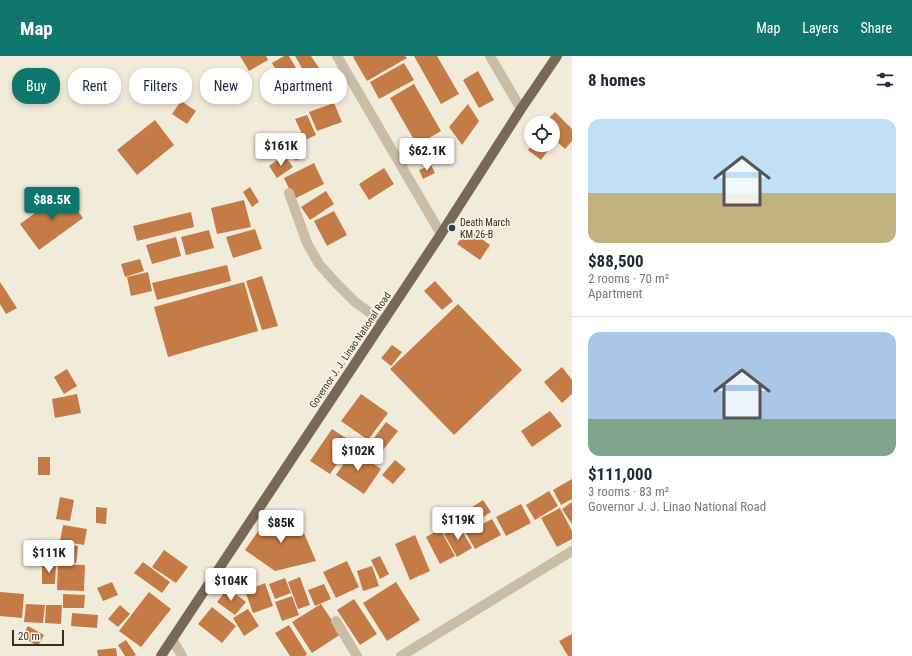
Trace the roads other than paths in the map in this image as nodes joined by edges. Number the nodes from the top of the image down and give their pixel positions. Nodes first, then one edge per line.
1 (337, 56) edge
2 (490, 56) edge
3 (557, 56) edge
4 (521, 109) junction
5 (289, 193) dead end
6 (442, 234) junction
7 (384, 322) junction
8 (572, 551) edge
9 (336, 621) dead end
10 (172, 639) junction
11 (161, 656) edge
12 (182, 656) edge
13 (357, 656) edge
14 (401, 656) edge

1 - 6 street
2 - 4 street
3 - 4 main road, Governor J. J. Linao National Road
4 - 6 main road, Governor J. J. Linao National Road
5 - 7 street
6 - 7 main road, Governor J. J. Linao National Road
7 - 10 main road, Governor J. J. Linao National Road
8 - 14 street
9 - 13 street
10 - 11 main road, Governor J. J. Linao National Road
10 - 12 street

